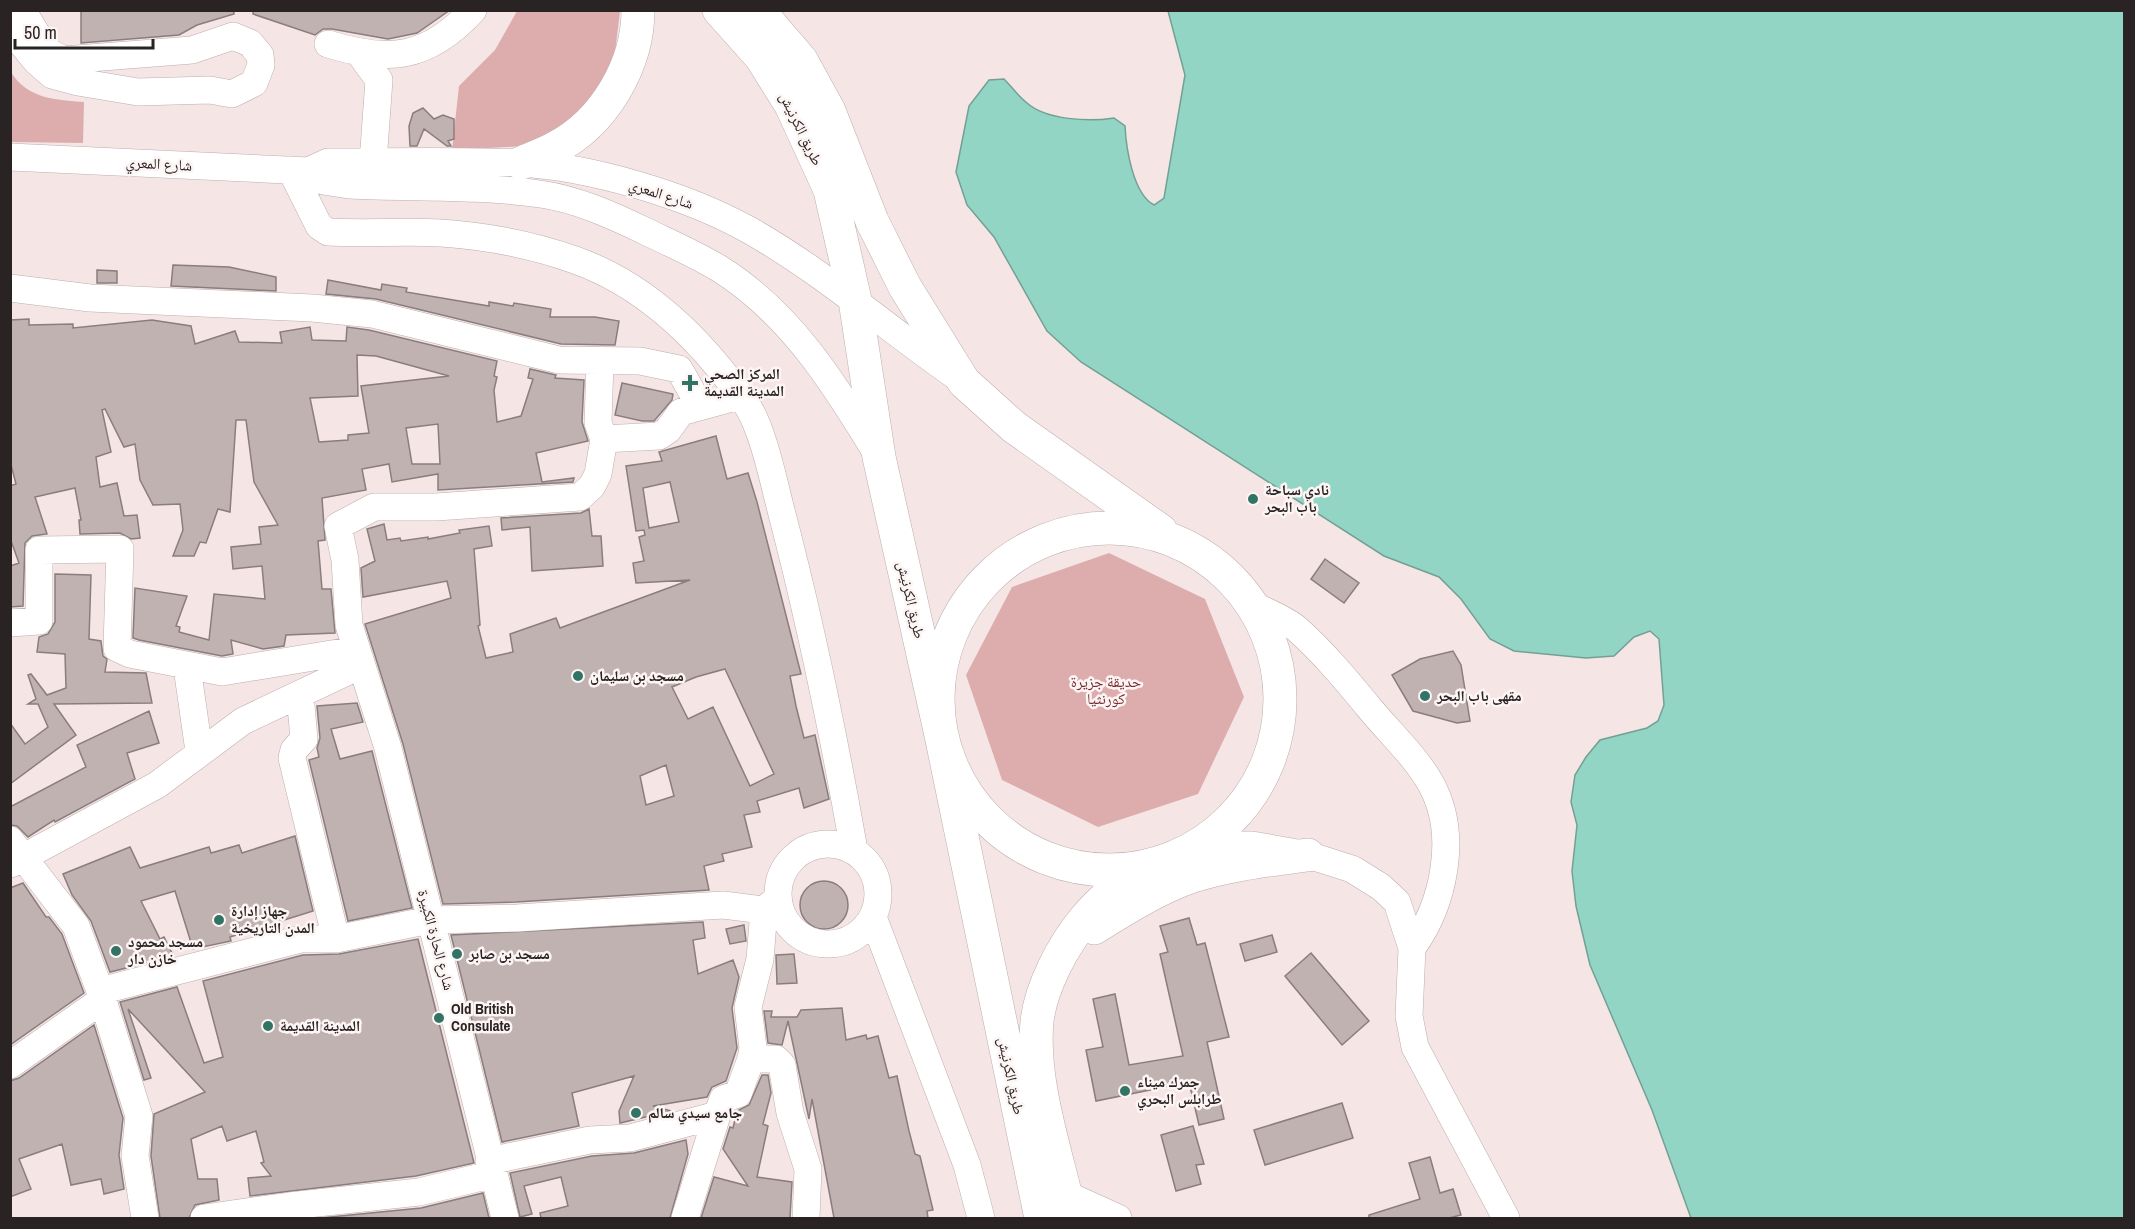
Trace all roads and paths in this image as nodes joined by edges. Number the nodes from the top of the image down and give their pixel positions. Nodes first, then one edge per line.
1 (21, 10) edge
2 (473, 10) edge
3 (638, 10) edge
4 (719, 10) edge
5 (758, 10) edge
6 (10, 29) edge
7 (328, 44) dead end
8 (406, 53) junction
9 (360, 54) junction
10 (10, 157) edge
11 (382, 162) junction
12 (521, 163) junction
13 (300, 170) junction
14 (10, 288) edge
15 (855, 300) junction
16 (699, 344) junction
17 (600, 362) junction
18 (679, 369) junction
19 (964, 382) junction
20 (739, 396) junction
21 (700, 406) junction
22 (604, 439) junction
23 (879, 457) junction
24 (1169, 537) junction
25 (1253, 605) junction
26 (10, 623) edge
27 (359, 657) junction
28 (187, 667) junction
29 (300, 694) junction
30 (941, 735) junction
31 (199, 751) junction
32 (1200, 845) junction
33 (854, 850) junction
34 (15, 853) edge
35 (1308, 855) junction
36 (1138, 869) junction
37 (1440, 893) junction
38 (1397, 902) junction
39 (771, 904) junction
40 (873, 917) junction
41 (430, 920) junction
42 (336, 939) junction
43 (1412, 948) junction
44 (1064, 951) junction
45 (101, 996) junction
46 (751, 1059) junction
47 (10, 1065) edge
48 (717, 1115) junction
49 (491, 1168) junction
50 (1068, 1206) edge
51 (145, 1218) edge
52 (204, 1218) edge
53 (505, 1218) edge
54 (685, 1218) edge
55 (806, 1218) edge
56 (981, 1218) edge
57 (1041, 1218) edge
58 (1118, 1218) edge
59 (1506, 1218) edge

1 - 6 street
2 - 8 street
3 - 12 highway
4 - 15 highway, طريق الكرنيش
5 - 19 highway, طريق الكرنيش
7 - 9 street
8 - 9 street
8 - 11 street
9 - 11 street
10 - 13 street, شارع المعري
11 - 12 street, شارع المعري
11 - 13 street, شارع المعري
12 - 15 street, شارع المعري
13 - 16 street
13 - 23 street, شارع المعري
14 - 17 street
15 - 19 street, شارع المعري
15 - 23 highway, طريق الكرنيش
16 - 18 street
16 - 20 street
17 - 18 street
17 - 22 street
18 - 21 street
19 - 24 highway, طريق الكرنيش
20 - 21 street
20 - 33 street
21 - 22 street
22 - 27 street, شارع الحارة الكبيرة
23 - 30 highway, طريق الكرنيش
24 - 25 highway
24 - 30 highway
25 - 32 highway
25 - 37 street
26 - 28 street
27 - 28 street
27 - 29 street
27 - 41 street, شارع الحارة الكبيرة
28 - 31 street
29 - 31 street
29 - 42 street
30 - 36 highway
30 - 57 highway, طريق الكرنيش
31 - 34 street
32 - 35 street
32 - 36 highway
33 - 39 street
33 - 40 street
34 - 45 street
35 - 38 street
35 - 44 highway
36 - 44 highway, طريق الكرنيش
37 - 38 street
37 - 43 street
38 - 43 street
39 - 40 street
39 - 41 street
39 - 46 street
40 - 56 street
41 - 42 street
41 - 49 street, شارع الحارة الكبيرة
42 - 45 street
43 - 59 street
44 - 50 highway, طريق الكرنيش
45 - 47 street
45 - 51 street
46 - 48 street
46 - 55 street
48 - 49 street
48 - 54 street
49 - 52 street
49 - 53 street, شارع الحارة الكبيرة
50 - 58 street

